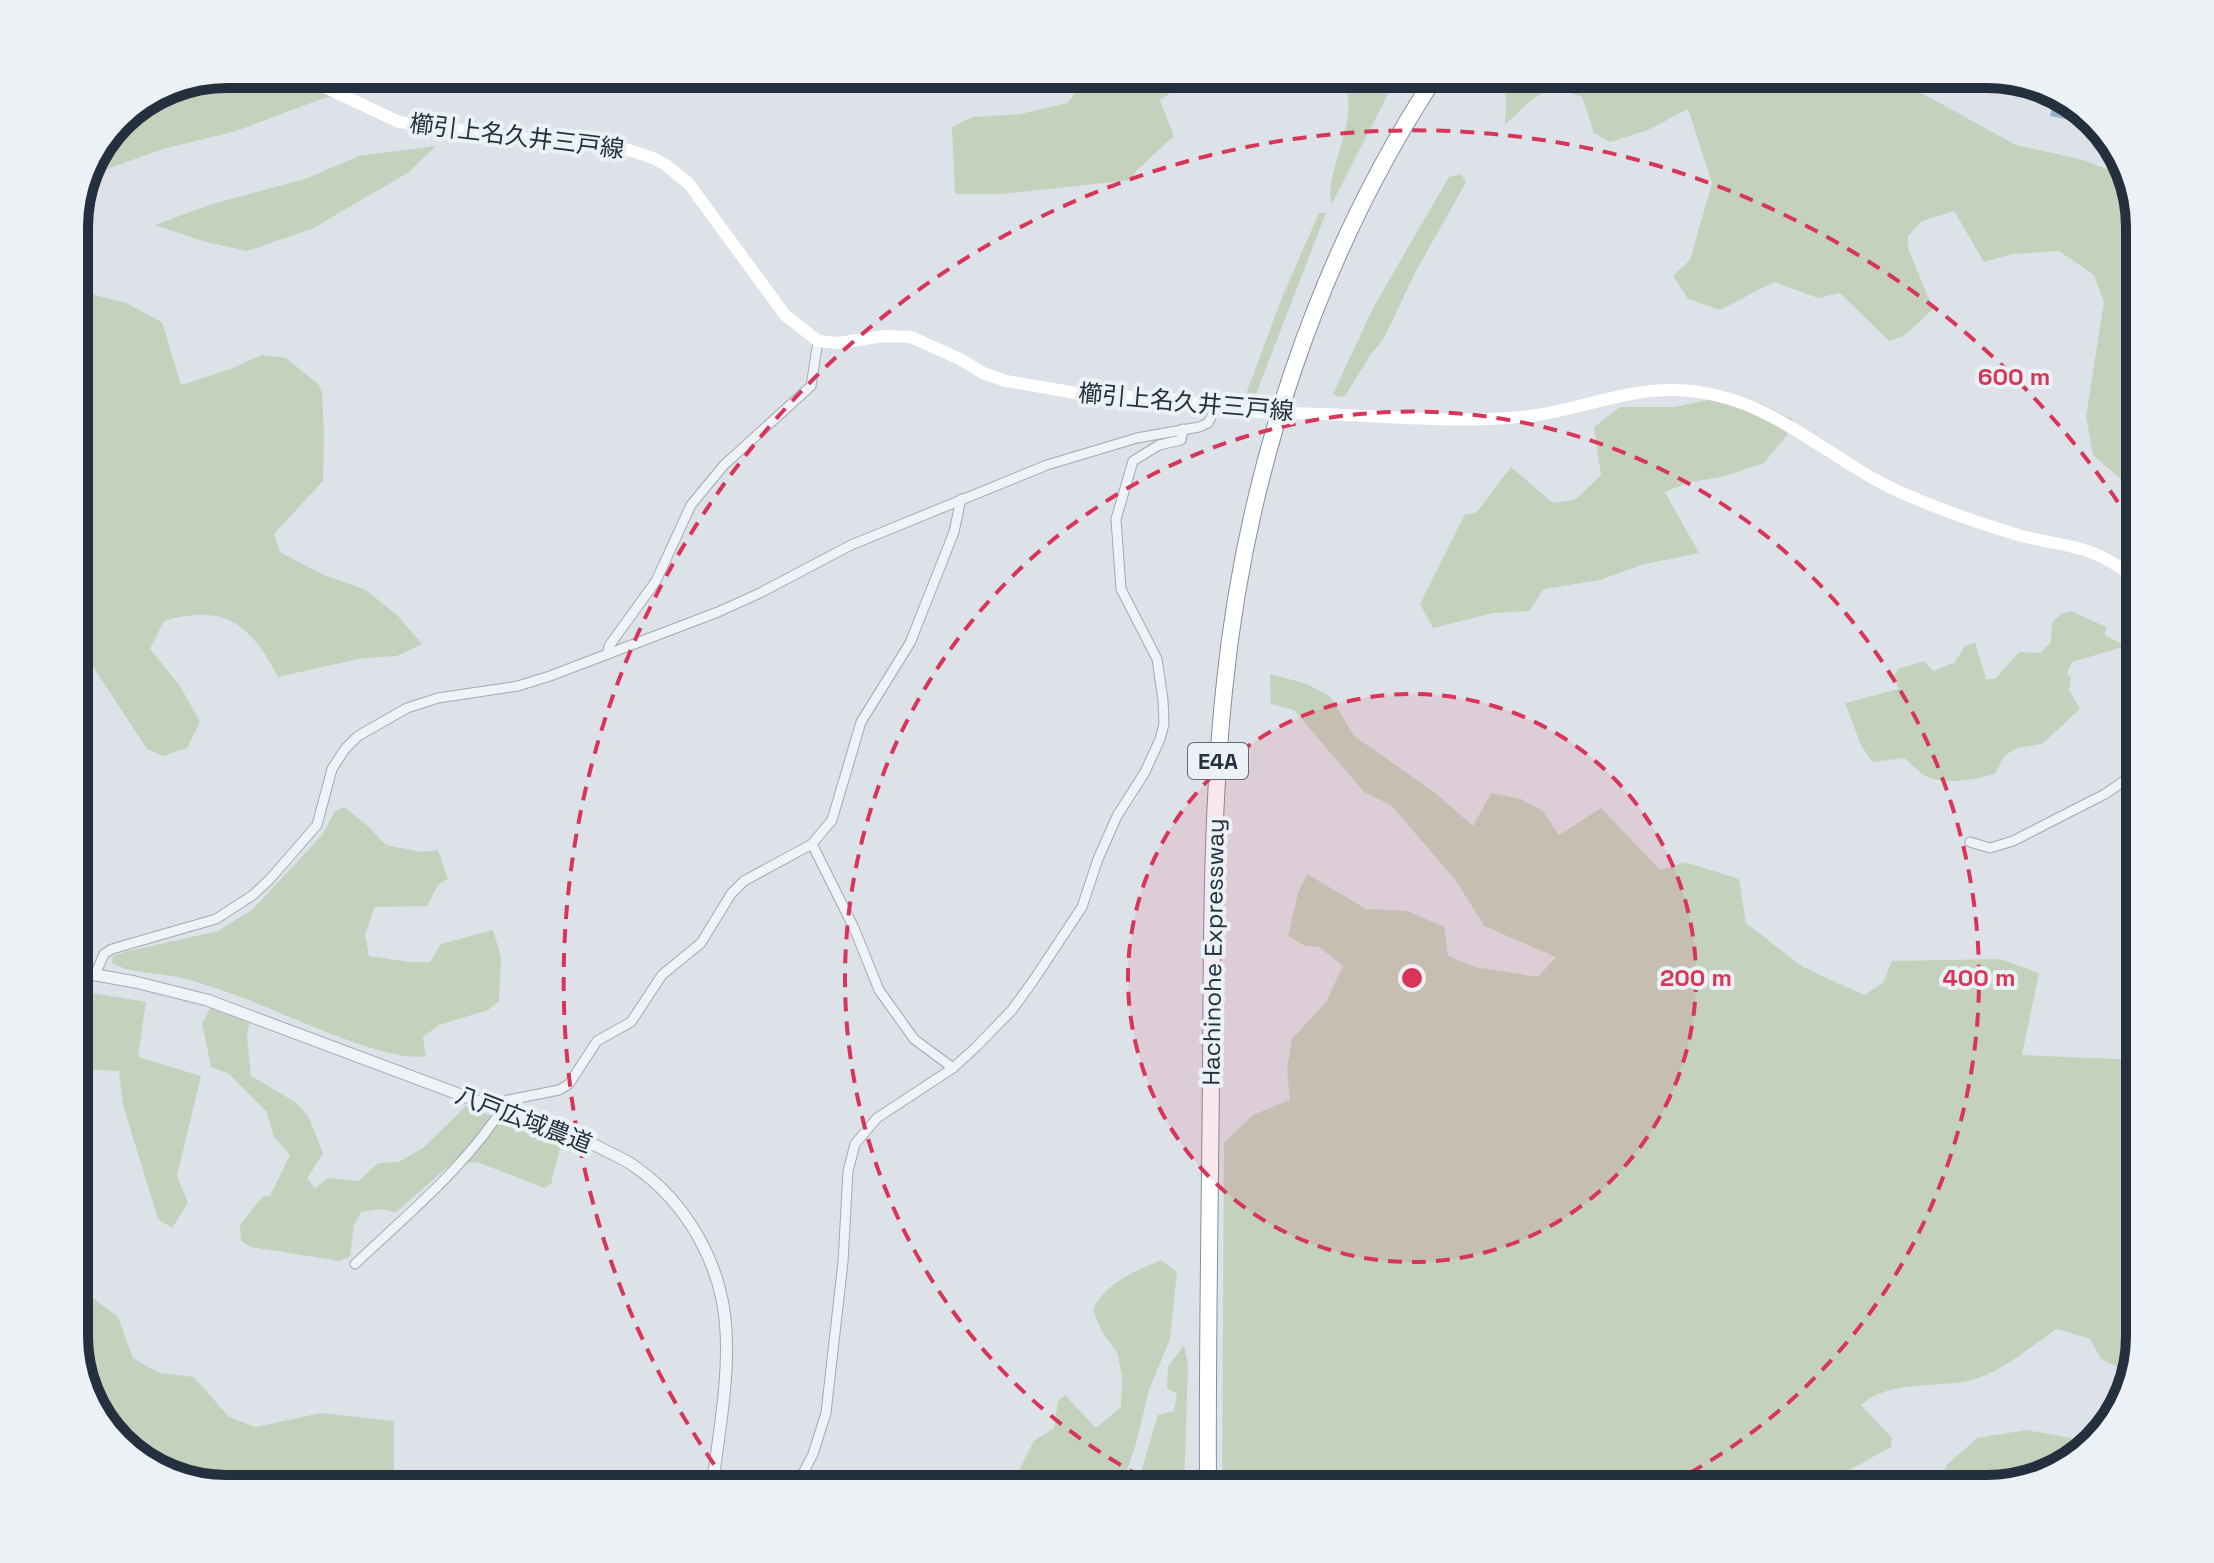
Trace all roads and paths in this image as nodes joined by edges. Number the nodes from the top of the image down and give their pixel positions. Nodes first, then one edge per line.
1 (327, 88) edge
2 (1419, 88) edge
3 (1429, 88) edge
4 (818, 341) junction
5 (1216, 408) junction
6 (1183, 429) junction
7 (961, 499) junction
8 (2126, 572) edge
9 (608, 654) junction
10 (2126, 780) edge
11 (1970, 842) dead end
12 (812, 844) junction
13 (88, 974) edge
14 (95, 975) junction
15 (953, 1068) junction
16 (502, 1110) junction
17 (355, 1264) dead end
18 (714, 1475) edge
19 (802, 1475) edge
20 (1198, 1475) edge
21 (1208, 1475) edge

1 - 4 main road, 櫛引上名久井三戸線
2 - 20 highway, Hachinohe Expressway / E4A
3 - 21 highway, Hachinohe Expressway / E4A
4 - 5 main road, 櫛引上名久井三戸線
4 - 9 street
5 - 6 street
5 - 8 main road, 櫛引上名久井三戸線, bridge
6 - 7 street
6 - 15 street
7 - 9 street
7 - 12 street
9 - 14 street
10 - 11 street
12 - 15 street
12 - 16 street
13 - 14 street, 八戸広域農道
14 - 16 street, 八戸広域農道
15 - 19 street
16 - 17 street
16 - 18 street, 八戸広域農道

